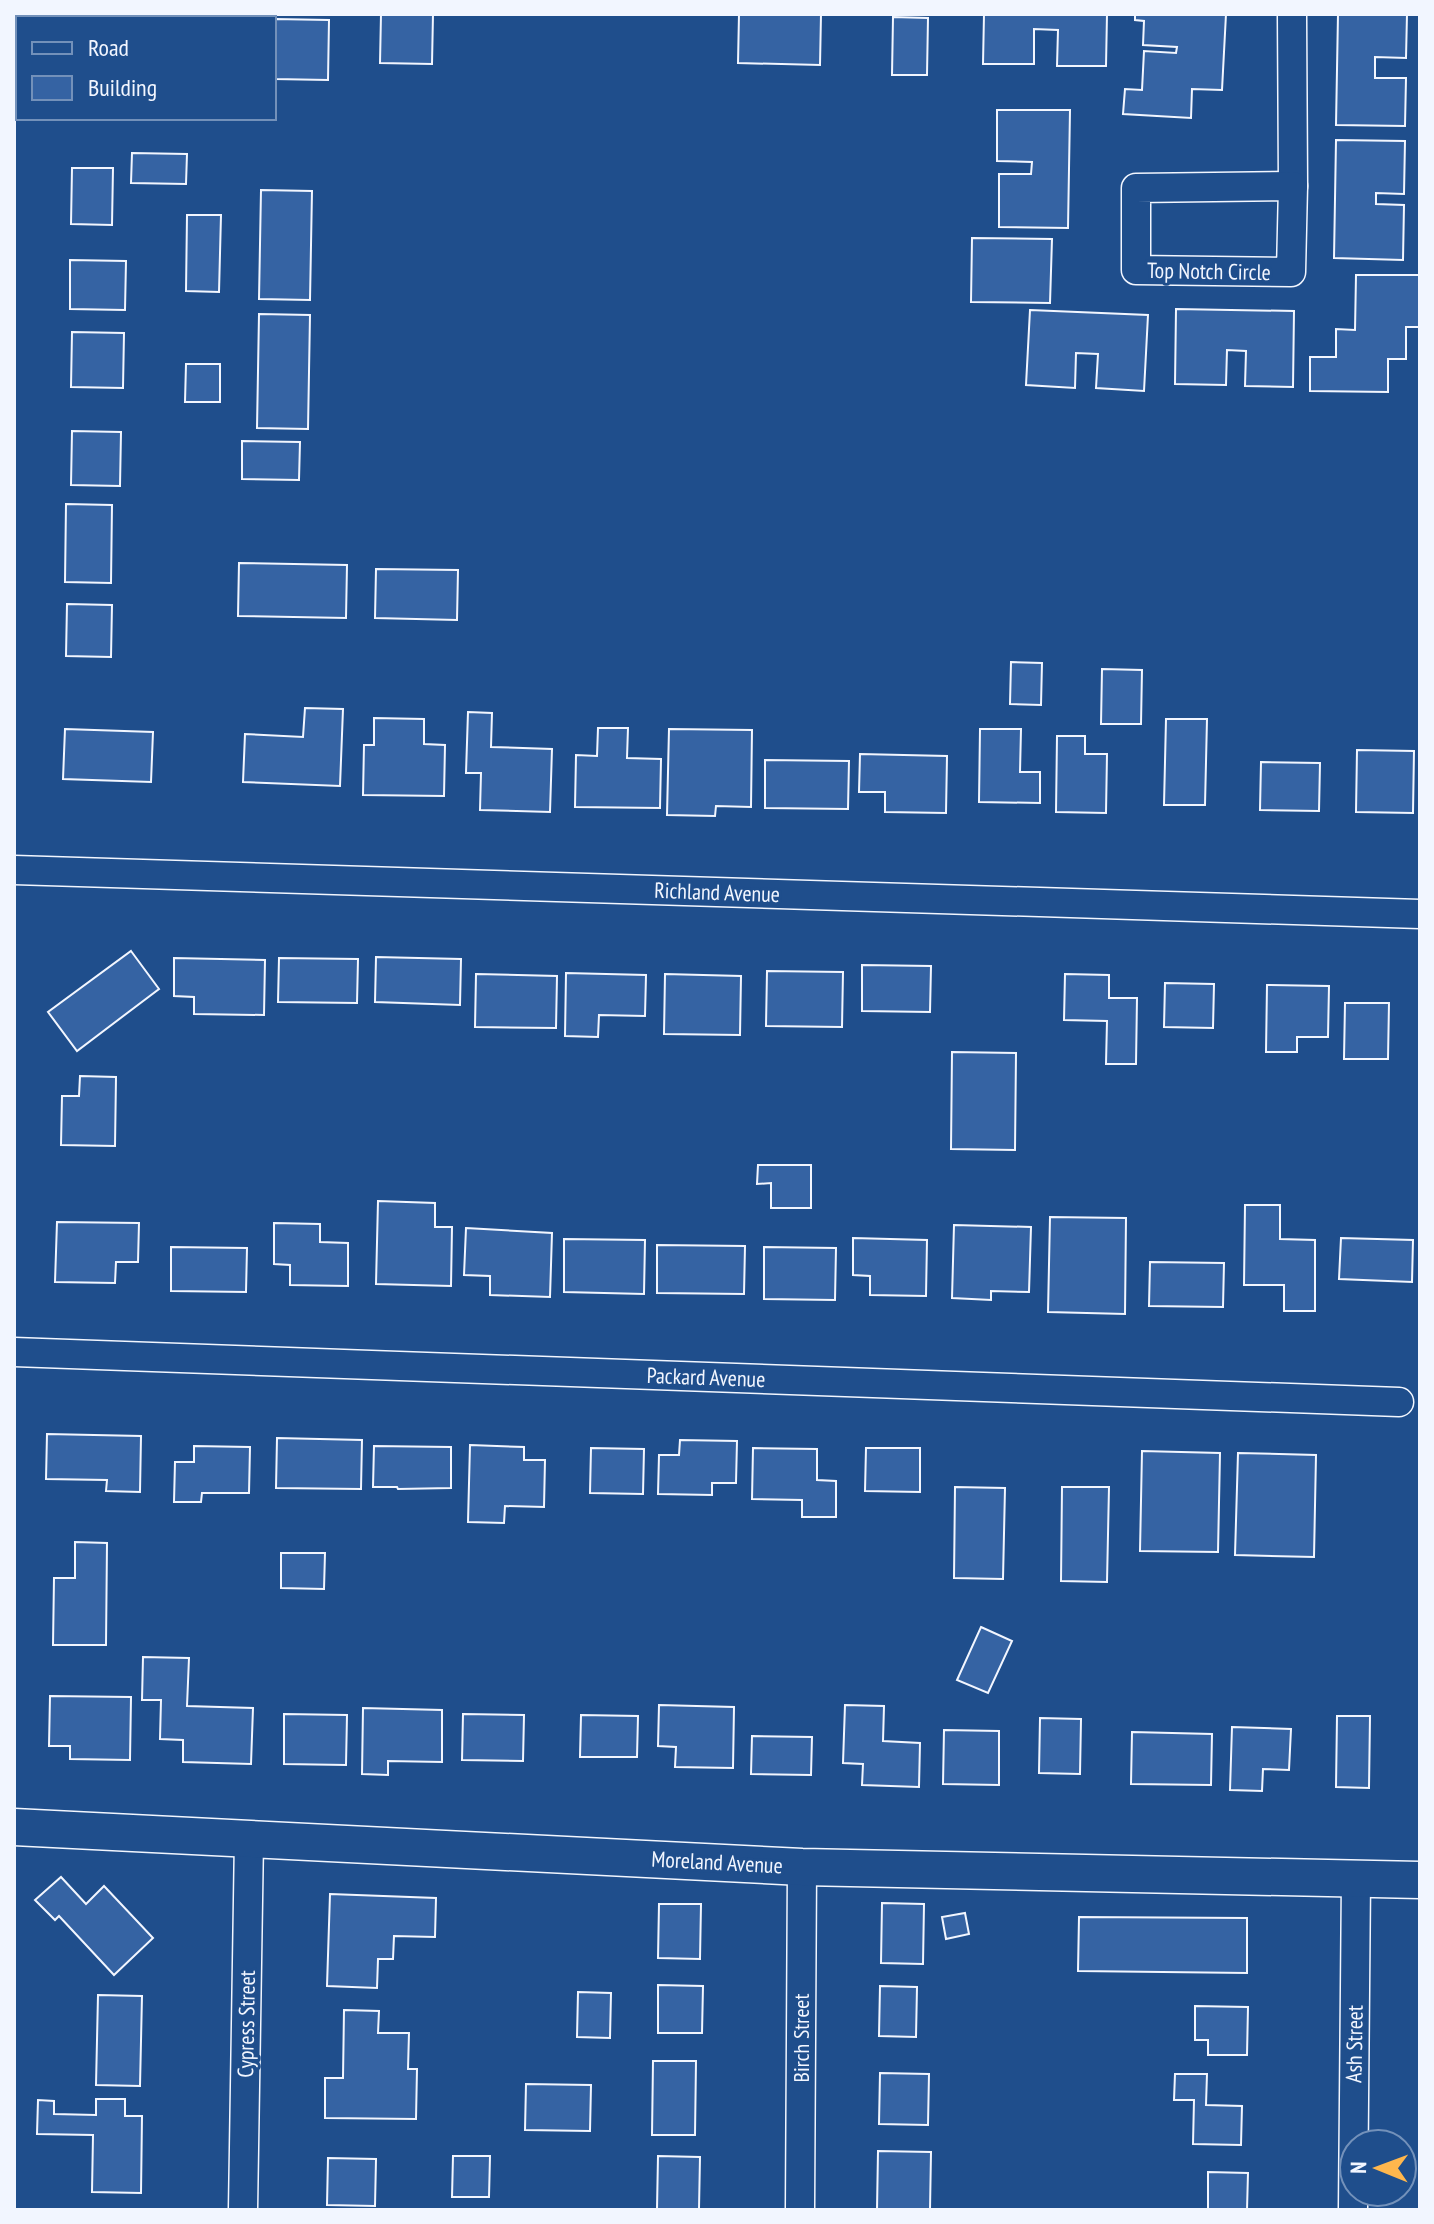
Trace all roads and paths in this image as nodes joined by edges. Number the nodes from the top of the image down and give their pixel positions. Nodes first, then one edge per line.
1 (1292, 14) edge
2 (1293, 186) junction
3 (14, 870) edge
4 (1420, 914) edge
5 (14, 1352) edge
6 (1399, 1402) dead end
7 (14, 1827) edge
8 (249, 1838) junction
9 (802, 1867) junction
10 (1356, 1878) junction
11 (1420, 1880) edge
12 (243, 2210) edge
13 (800, 2210) edge
14 (1353, 2210) edge

1 - 2 street, Top Notch Circle
2 - 2 street, Top Notch Circle
3 - 4 street, Richland Avenue
5 - 6 street, Packard Avenue
7 - 8 street, Moreland Avenue
8 - 9 street, Moreland Avenue
8 - 12 street, Cypress Street
9 - 10 street, Moreland Avenue
9 - 13 street, Birch Street
10 - 11 street, Moreland Avenue
10 - 14 street, Ash Street

